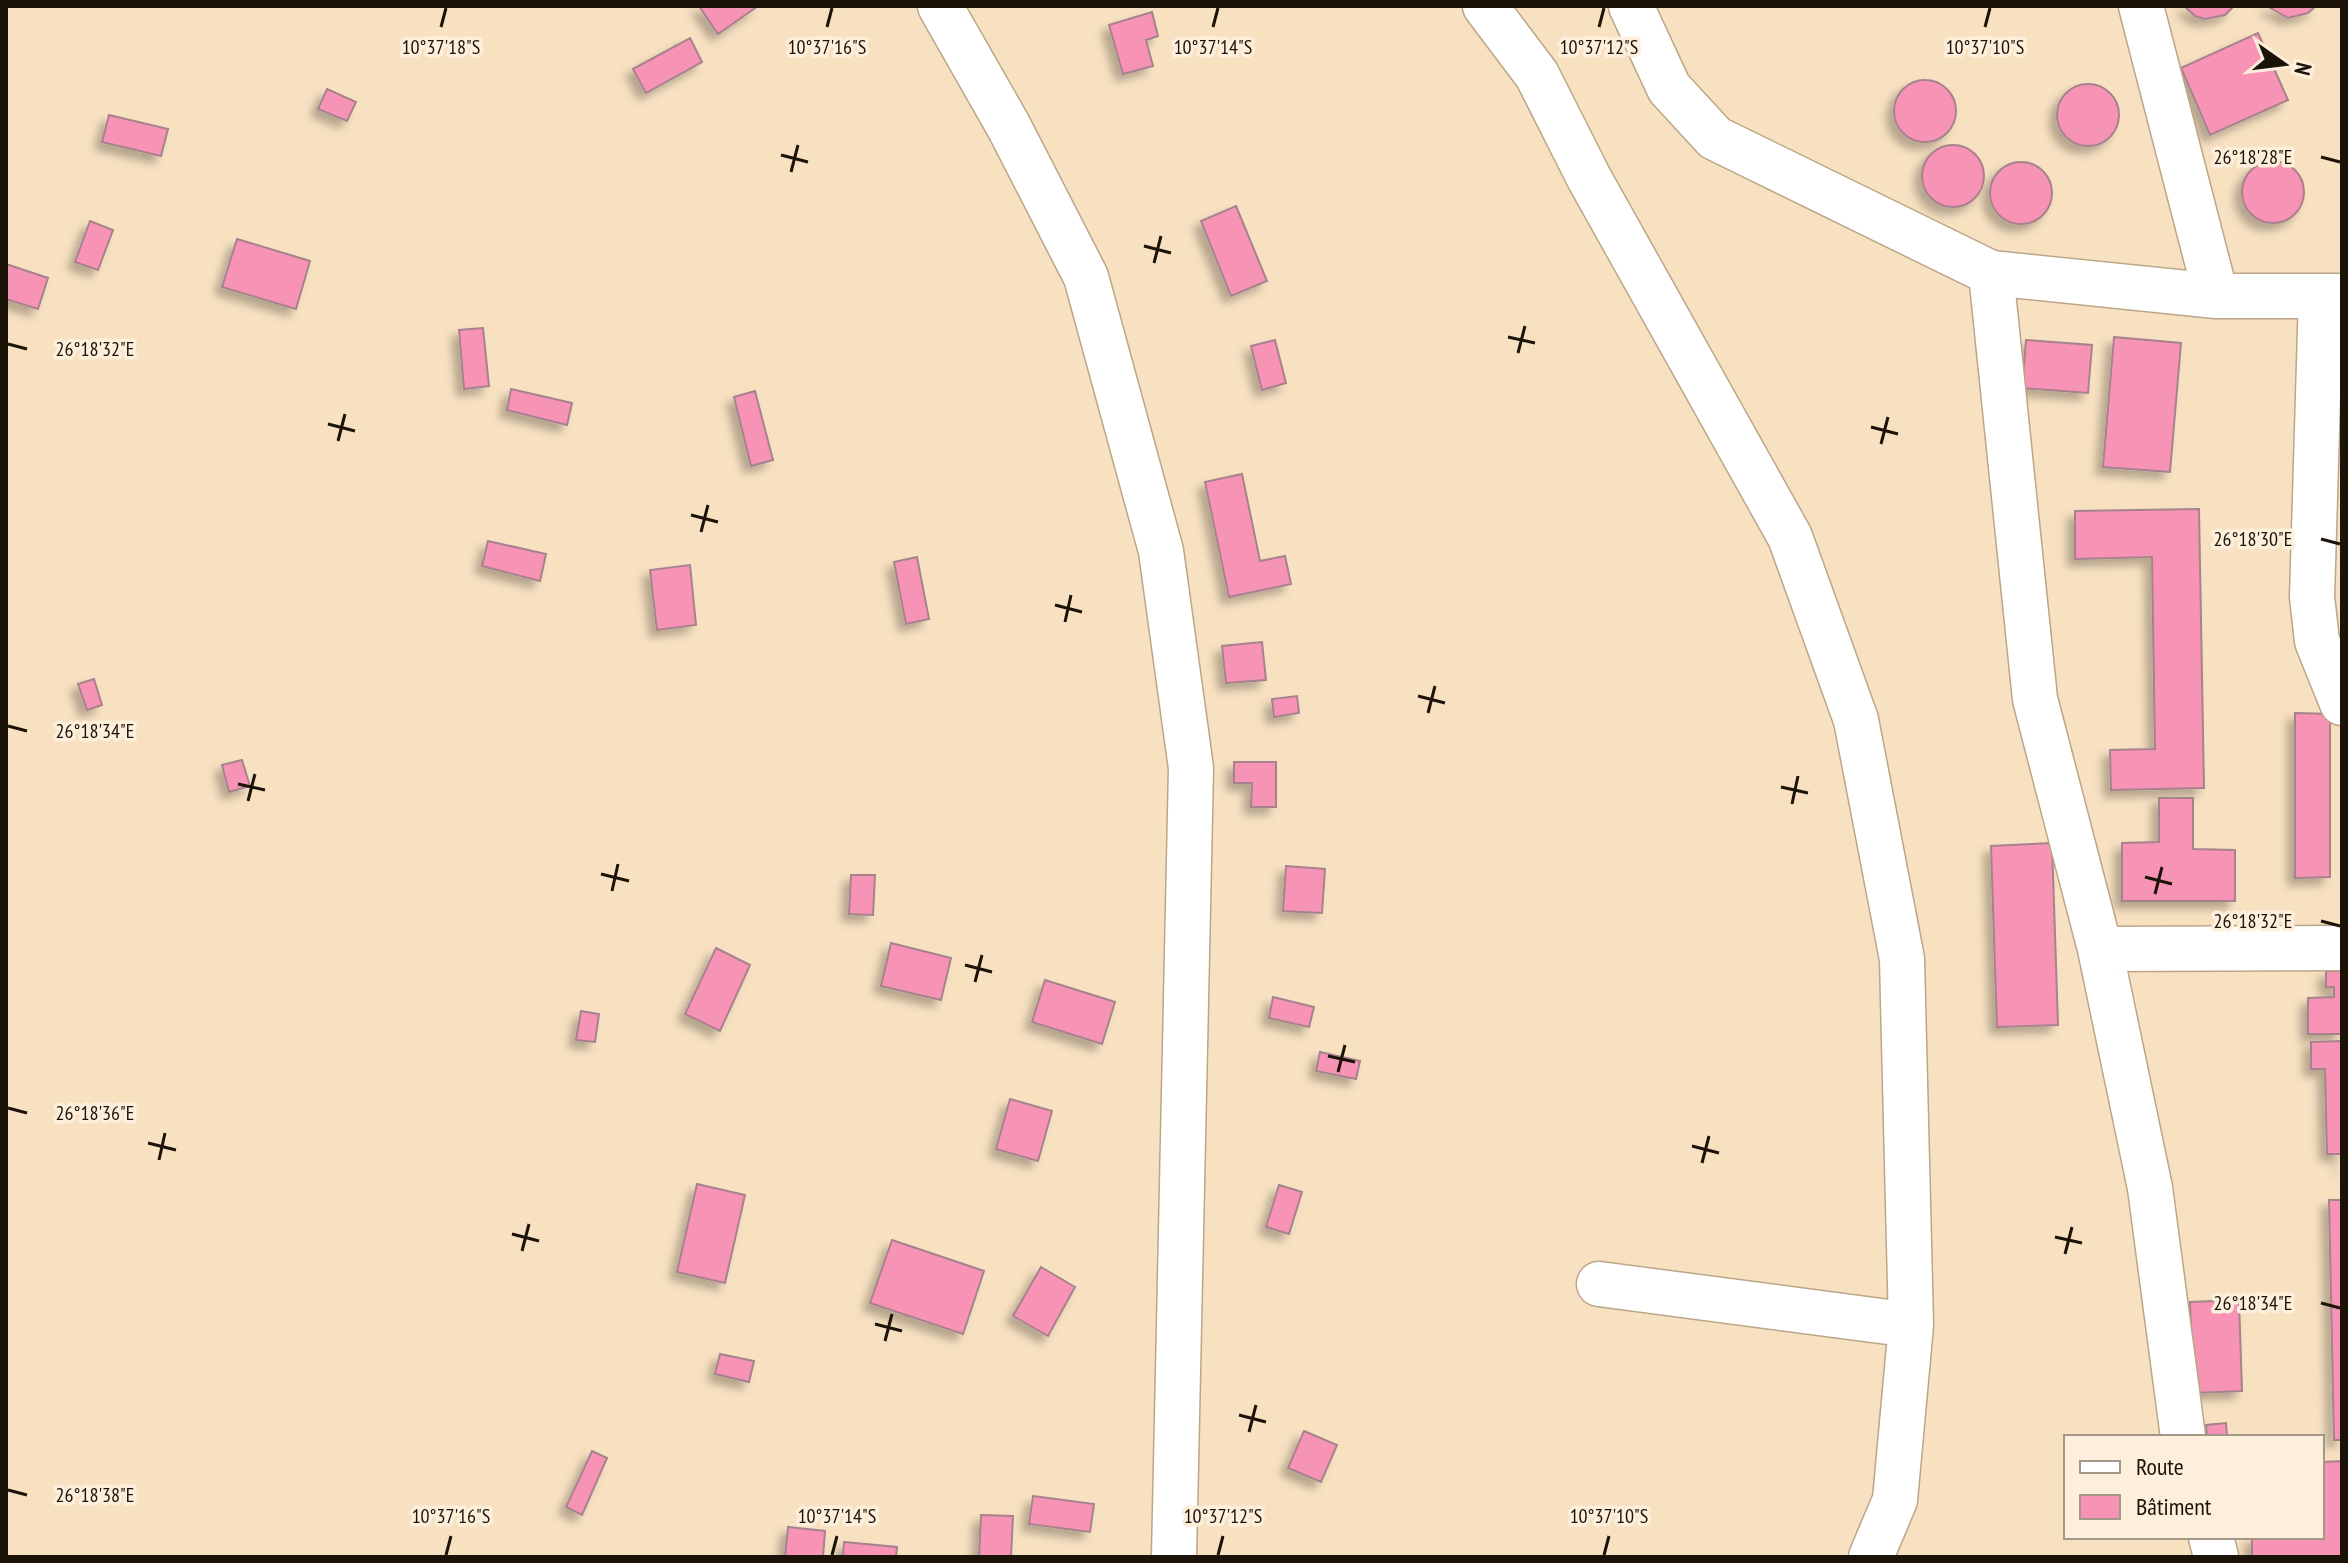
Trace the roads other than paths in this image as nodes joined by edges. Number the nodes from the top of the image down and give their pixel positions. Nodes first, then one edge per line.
1 (940, 6) edge
2 (1631, 6) edge
3 (2141, 6) edge
4 (1488, 7) edge
5 (1991, 273) junction
6 (2216, 296) junction
7 (2332, 296) edge
8 (2342, 703) edge
9 (2342, 948) edge
10 (2100, 949) junction
11 (1599, 1284) dead end
12 (1911, 1325) junction
13 (2183, 1435) edge
14 (1174, 1557) edge
15 (1871, 1557) edge

1 - 14 street
2 - 5 street
3 - 6 street
4 - 12 street
5 - 6 street
5 - 10 street
6 - 7 street
7 - 8 street
9 - 10 street
10 - 13 street
11 - 12 street
12 - 15 street

